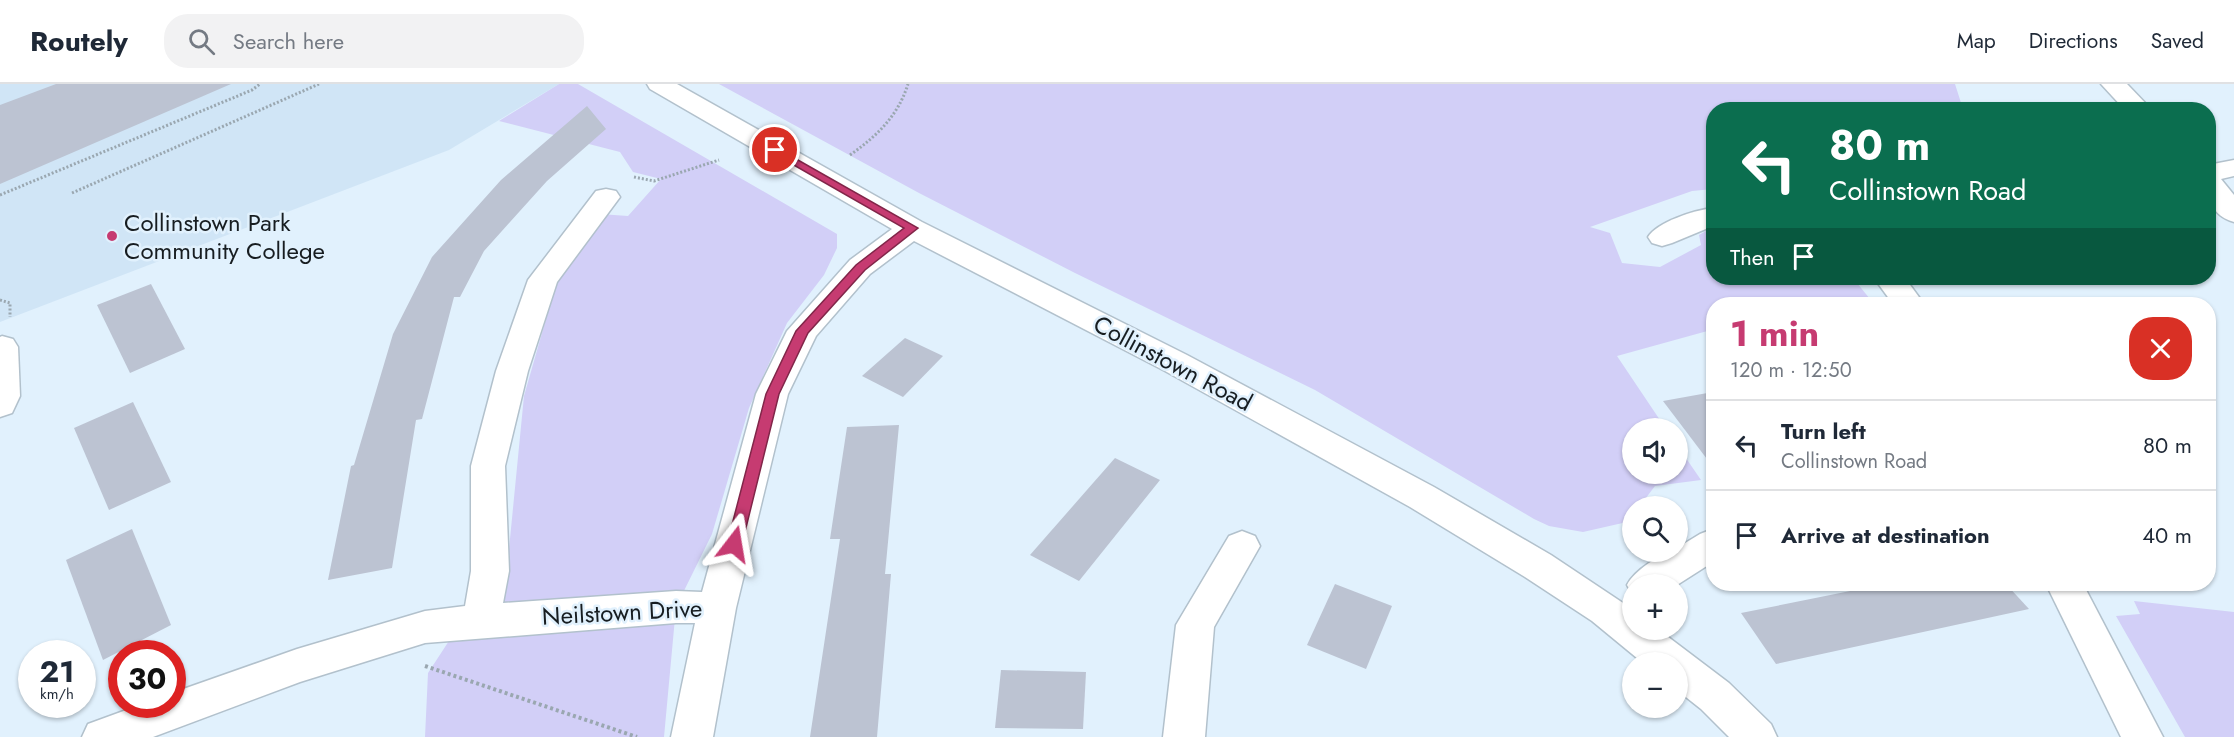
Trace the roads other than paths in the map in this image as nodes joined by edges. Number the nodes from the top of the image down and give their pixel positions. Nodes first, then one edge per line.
1 (660, 84) edge
2 (2113, 84) edge
3 (2132, 102) edge
4 (2234, 168) edge
5 (2216, 171) edge
6 (615, 186) road end
7 (2216, 191) edge
8 (2234, 213) edge
9 (1706, 218) edge
10 (912, 228) junction
11 (1662, 237) dead end
12 (1894, 285) edge
13 (1904, 297) edge
14 (6, 334) road end
15 (0, 405) edge
16 (1242, 546) dead end
17 (1706, 548) edge
18 (1664, 574) edge
19 (2068, 591) edge
20 (1619, 602) edge
21 (717, 608) junction
22 (481, 621) junction
23 (1662, 652) edge
24 (1688, 675) edge
25 (103, 737) edge
26 (692, 737) edge
27 (1184, 737) edge
28 (1756, 737) edge
29 (2142, 737) edge

1 - 10 street, Collinstown Road
2 - 3 street
4 - 5 street
6 - 22 street
7 - 8 street
9 - 11 street
10 - 20 street, Collinstown Road
10 - 21 street, Neilstown Drive
12 - 13 street
14 - 15 street
16 - 27 street
17 - 18 street
19 - 29 street
20 - 23 street, Collinstown Road
21 - 22 street, Neilstown Drive
21 - 26 street
22 - 25 street, Neilstown Drive
24 - 28 street

